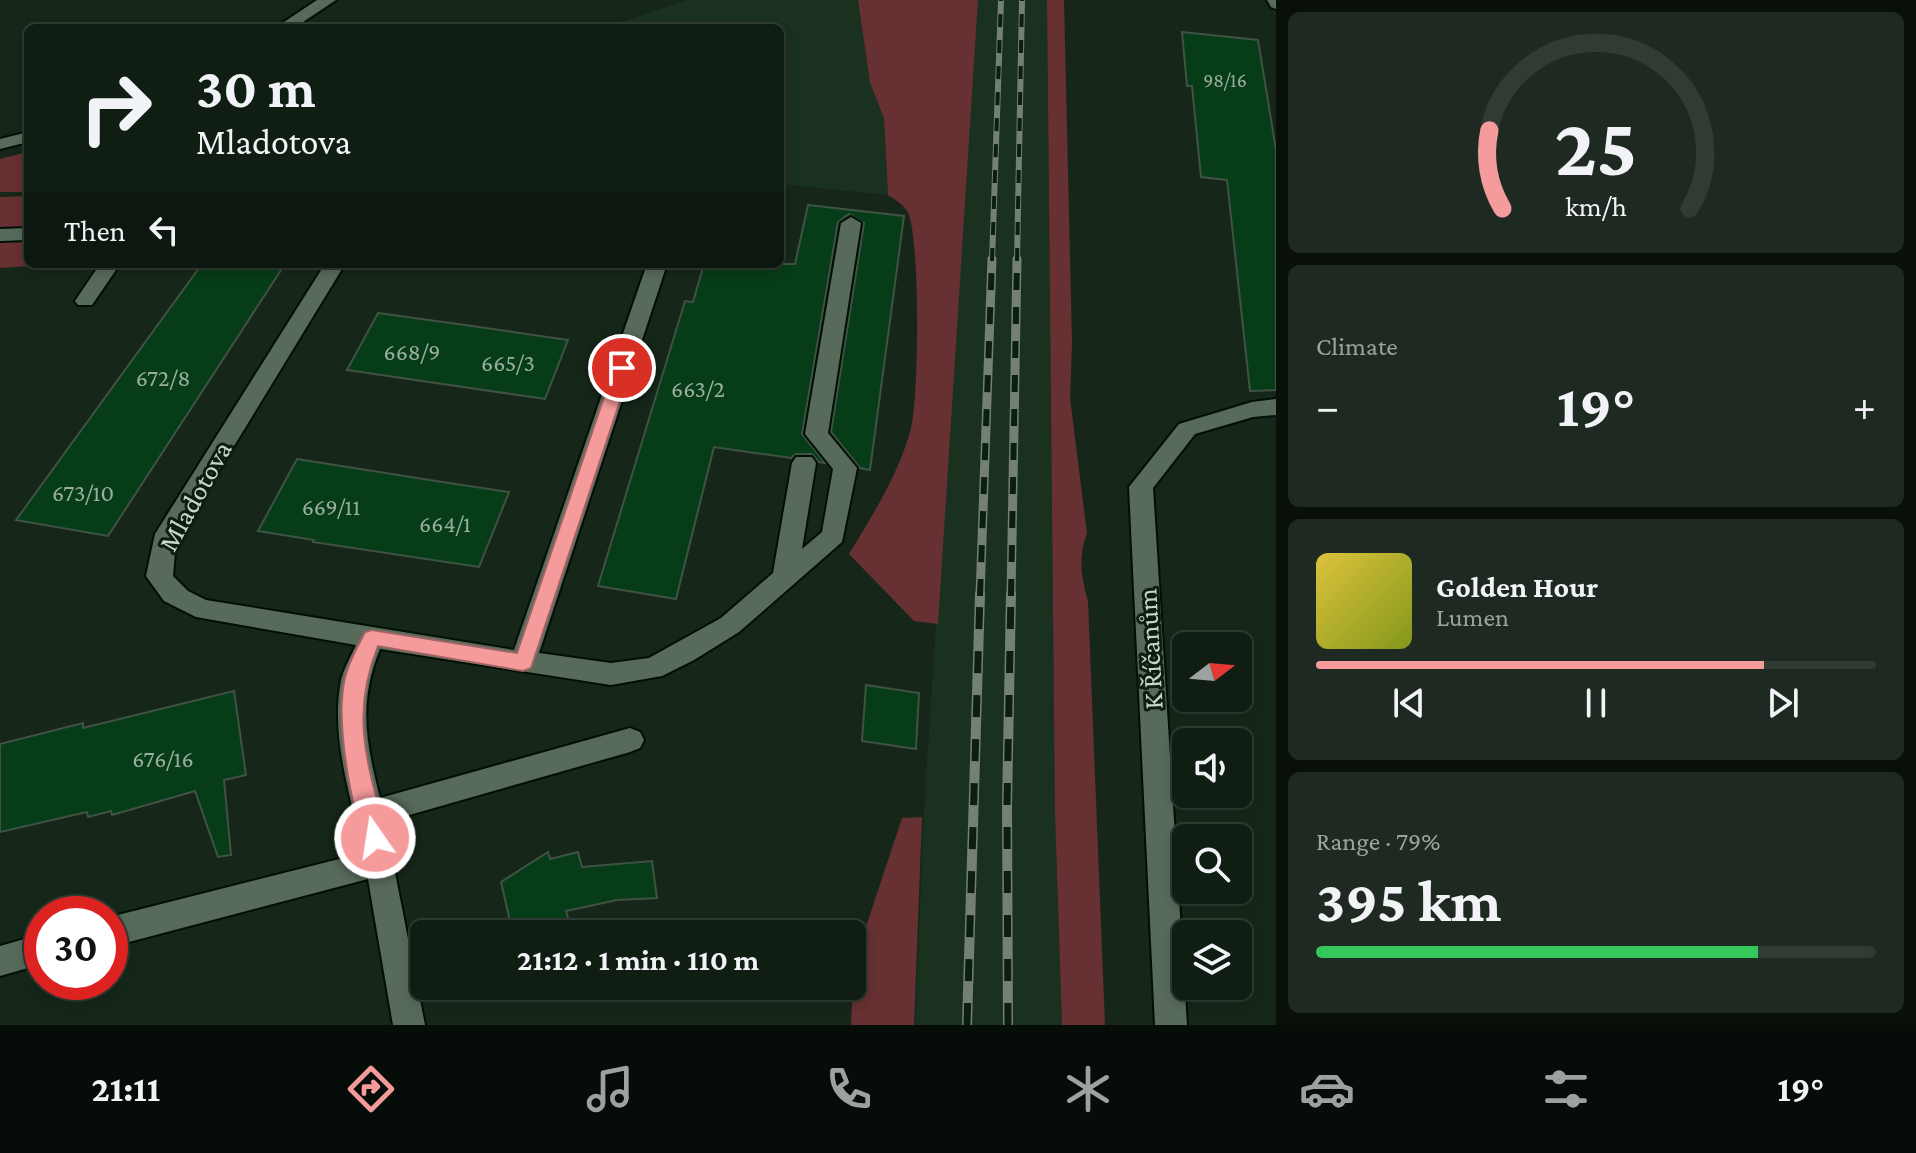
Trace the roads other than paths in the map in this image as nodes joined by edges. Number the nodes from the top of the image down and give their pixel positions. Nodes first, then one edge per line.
1 (328, 0) edge
2 (289, 24) edge
3 (24, 138) edge
4 (0, 144) edge
5 (851, 223) dead end
6 (24, 234) edge
7 (0, 235) edge
8 (107, 268) edge
9 (333, 268) edge
10 (656, 268) edge
11 (85, 301) dead end
12 (1276, 407) edge
13 (804, 463) dead end
14 (785, 577) junction
15 (372, 637) junction
16 (523, 662) junction
17 (630, 740) dead end
18 (370, 814) junction
19 (380, 862) junction
20 (128, 927) edge
21 (24, 954) edge
22 (0, 961) edge
23 (409, 1025) edge
24 (1171, 1025) edge

1 - 2 street
3 - 4 street
5 - 14 street, Mladotova
6 - 7 street
8 - 11 street
9 - 15 street, Mladotova
10 - 16 street
12 - 24 street, K Říčanům
13 - 14 street
14 - 16 street, Mladotova
15 - 16 street, Mladotova
15 - 18 street
17 - 18 street
18 - 19 street
19 - 20 street
19 - 23 street
21 - 22 street

